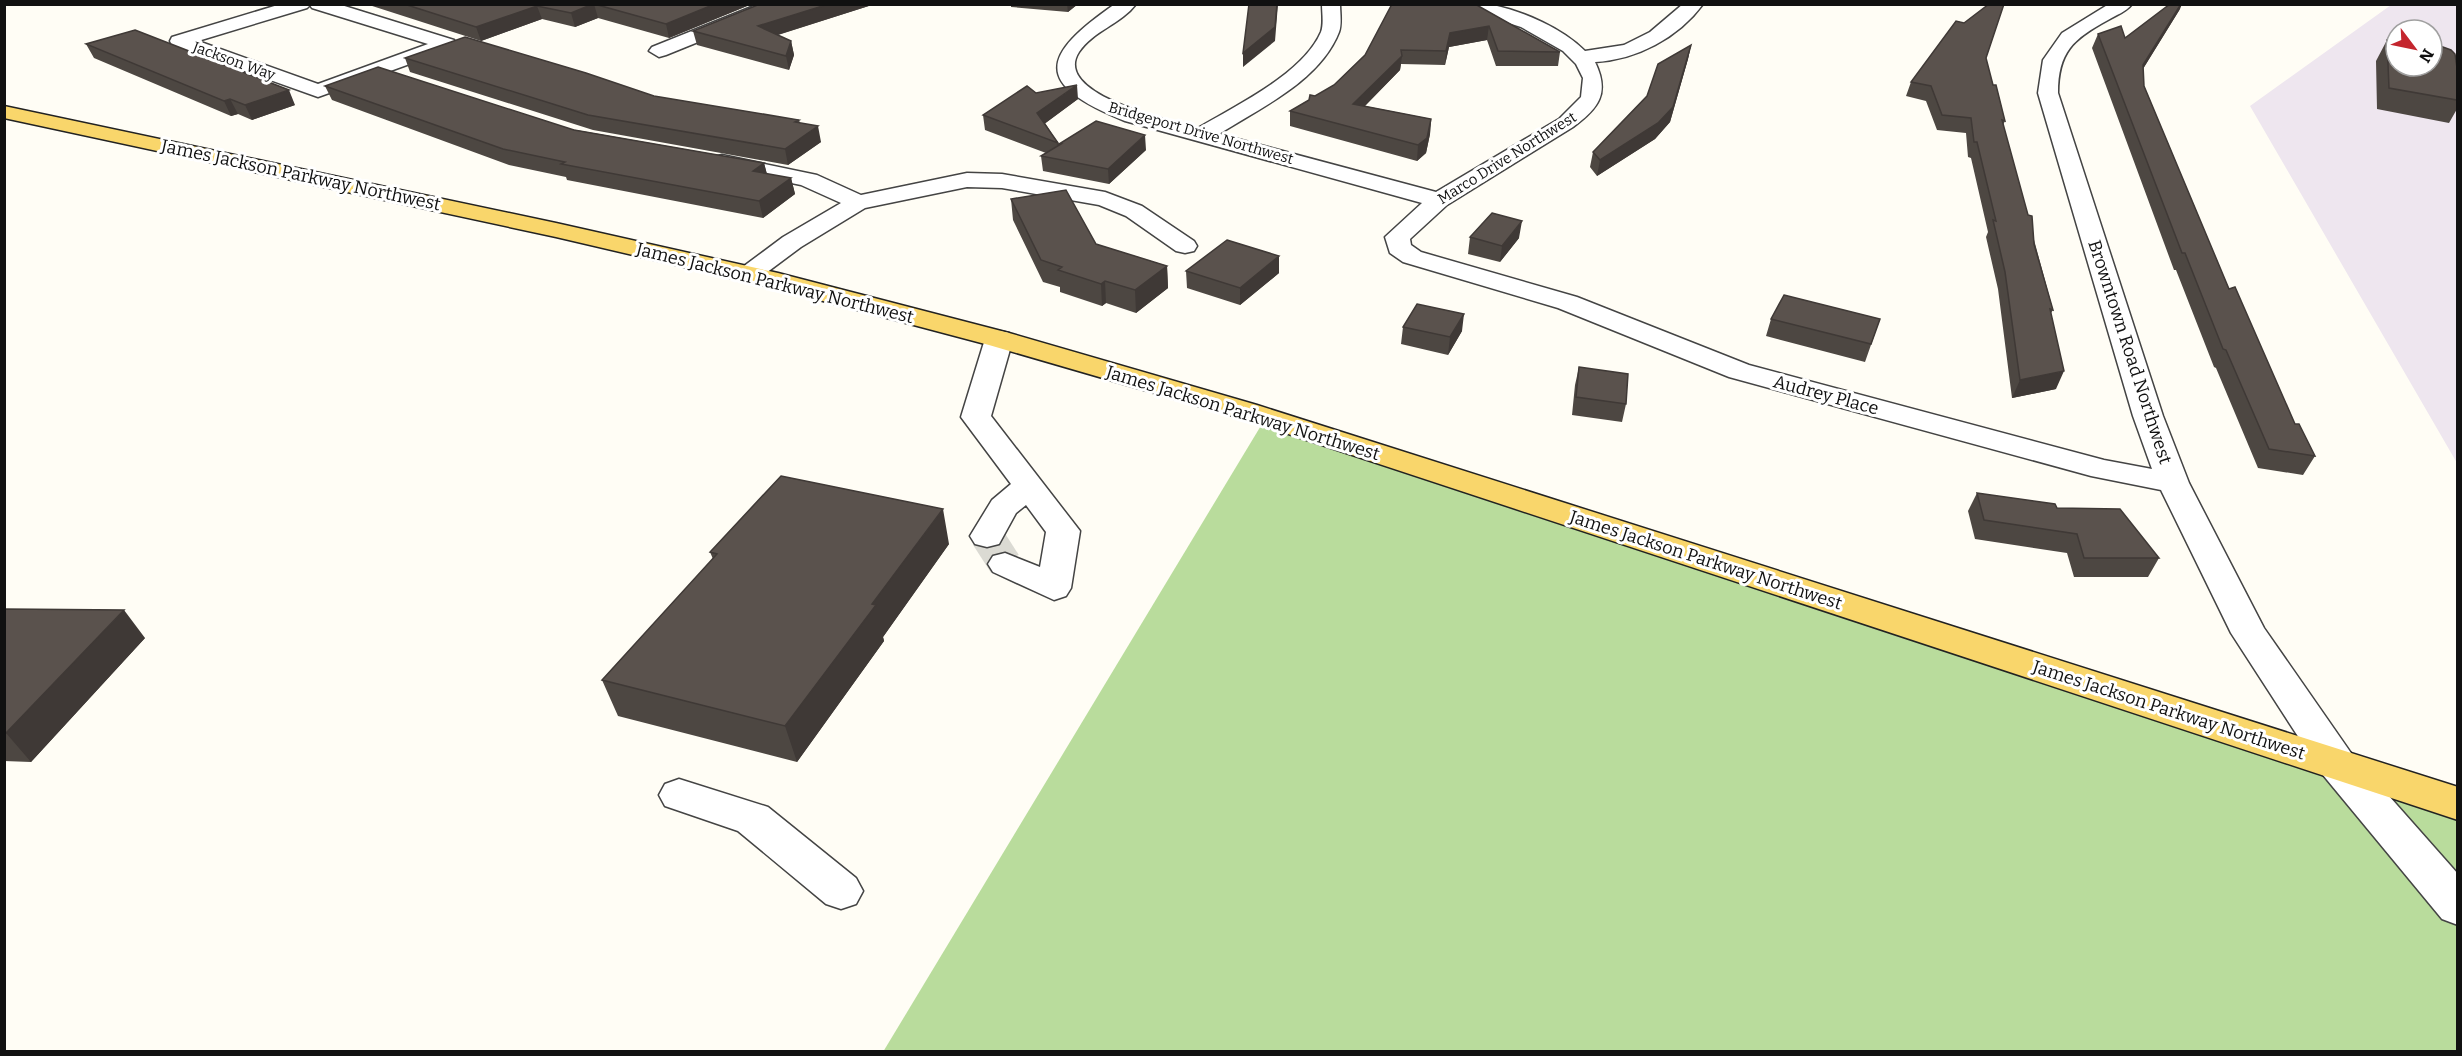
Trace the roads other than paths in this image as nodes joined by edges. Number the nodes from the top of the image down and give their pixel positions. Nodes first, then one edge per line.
1 (301, 4) edge
2 (318, 4) edge
3 (776, 4) edge
4 (1126, 4) edge
5 (1331, 4) edge
6 (1468, 4) edge
7 (1694, 4) edge
8 (2123, 4) edge
9 (720, 7) dead end
10 (749, 15) junction
11 (659, 51) dead end
12 (1583, 57) junction
13 (376, 70) junction
14 (409, 80) edge
15 (4, 112) edge
16 (1202, 135) junction
17 (703, 159) edge
18 (1439, 200) junction
19 (857, 203) junction
20 (1185, 246) dead end
21 (749, 274) junction
22 (1487, 279) joint
23 (999, 339) junction
24 (2173, 483) junction
25 (1029, 486) junction
26 (987, 536) dead end
27 (1005, 564) tunnel mouth
28 (2337, 764) junction
29 (679, 795) dead end
30 (2457, 804) edge
31 (841, 891) dead end
32 (2457, 906) edge

1 - 13 street, Jackson Way
2 - 13 street, Jackson Way
3 - 10 street
4 - 16 street, Bridgeport Drive Northwest
5 - 16 street
6 - 12 street
7 - 12 street
8 - 24 street, Browntown Road Northwest
9 - 10 street
10 - 11 street
12 - 18 street, Marco Drive Northwest
13 - 14 street
15 - 21 main road, James Jackson Parkway Northwest
16 - 18 street, Bridgeport Drive Northwest
17 - 19 street
18 - 22 street, Marco Drive Northwest
19 - 20 street
19 - 21 street
21 - 23 main road, James Jackson Parkway Northwest
22 - 24 street, Audrey Place
23 - 25 street
23 - 28 main road, James Jackson Parkway Northwest
24 - 28 street, Browntown Road Northwest
25 - 26 street
25 - 27 street
28 - 30 main road, James Jackson Parkway Northwest
28 - 32 street, Browntown Road Northwest
29 - 31 street

